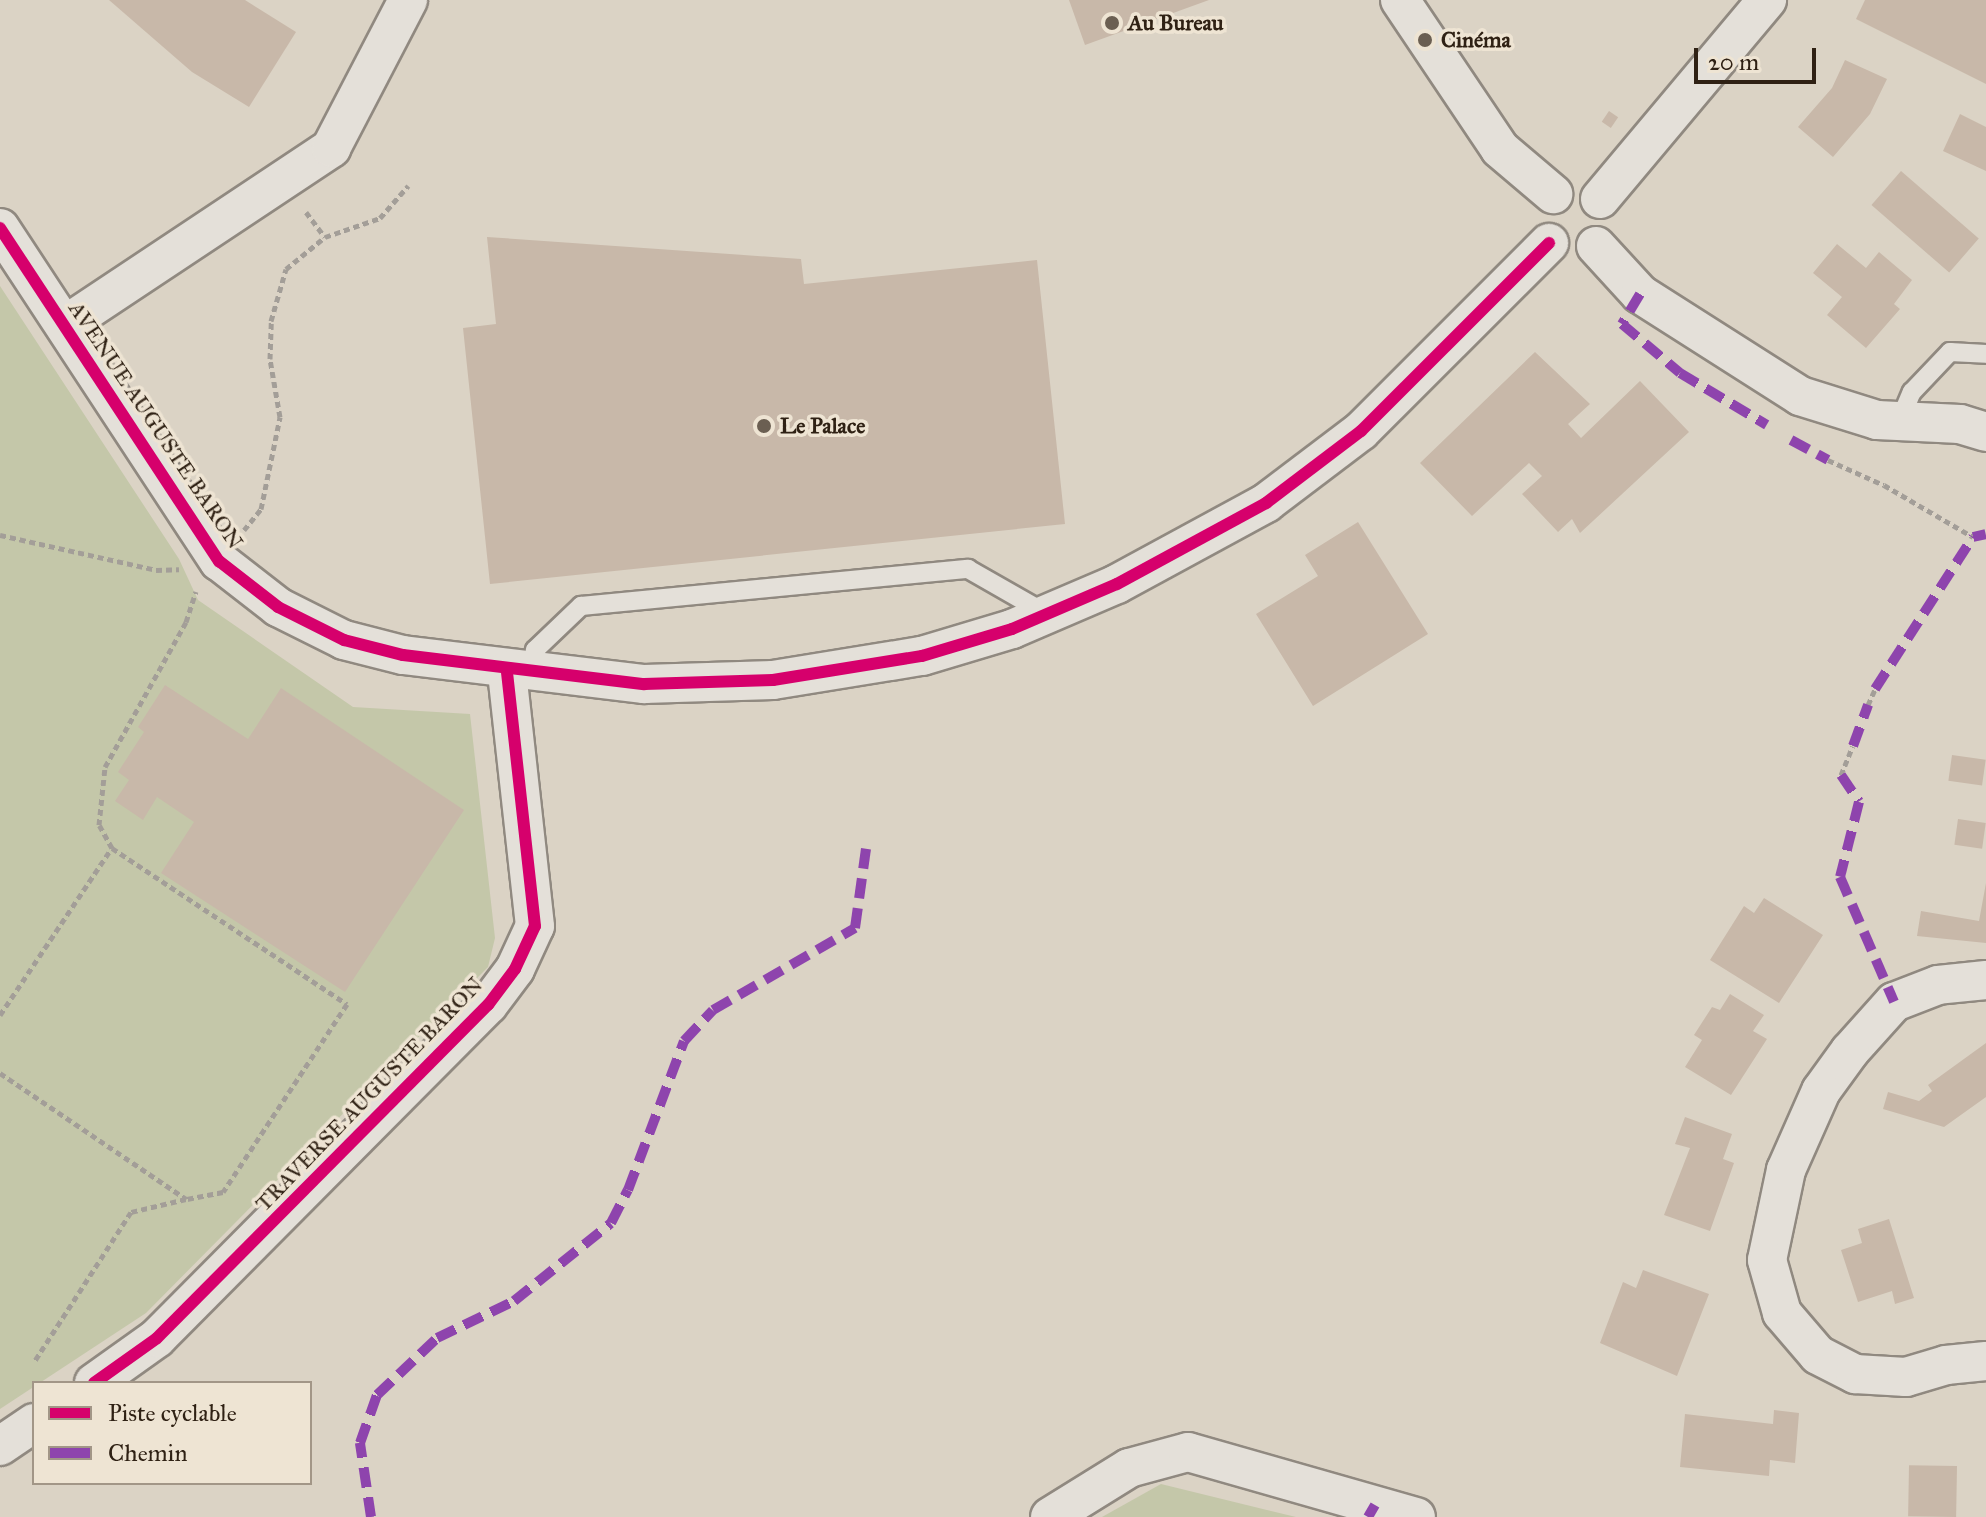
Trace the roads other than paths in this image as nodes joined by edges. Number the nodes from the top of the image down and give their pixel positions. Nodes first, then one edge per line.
1 (408, 0) edge
2 (1400, 0) edge
3 (1767, 0) edge
4 (1553, 194) junction
5 (1600, 199) junction
6 (0, 228) edge
7 (1549, 243) junction
8 (1596, 246) junction
9 (65, 325) junction
10 (1986, 354) edge
11 (1899, 422) junction
12 (1986, 432) edge
13 (1047, 614) junction
14 (521, 672) junction
15 (1986, 980) edge
16 (1986, 1361) edge
17 (97, 1381) edge
18 (32, 1424) edge
19 (0, 1446) edge
20 (1050, 1517) edge
21 (1416, 1517) edge

1 - 9 street
2 - 4 street
3 - 5 street
4 - 5 street
4 - 7 street
5 - 8 street
6 - 9 street, AVENUE AUGUSTE BARON
7 - 8 street
7 - 13 street, AVENUE AUGUSTE BARON
8 - 11 street
9 - 14 street, AVENUE AUGUSTE BARON
10 - 11 lane
11 - 12 street
13 - 14 street, AVENUE AUGUSTE BARON
13 - 14 lane
14 - 17 street, TRAVERSE AUGUSTE BARON
15 - 16 street
18 - 19 street
20 - 21 street

